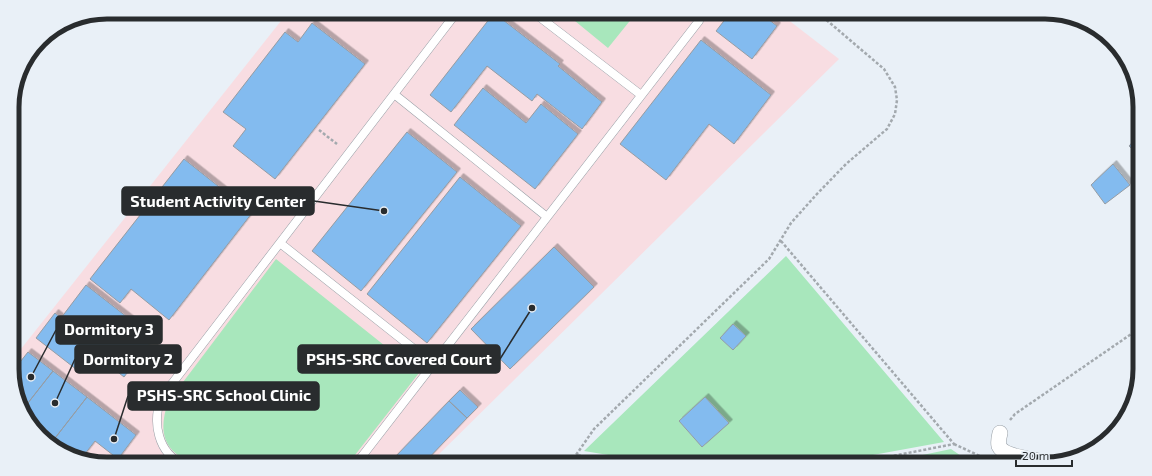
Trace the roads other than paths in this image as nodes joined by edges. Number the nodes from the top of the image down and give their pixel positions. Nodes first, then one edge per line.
1 (452, 19) edge
2 (542, 19) edge
3 (699, 19) edge
4 (394, 94) junction
5 (641, 95) junction
6 (547, 217) junction
7 (280, 243) junction
8 (433, 364) junction
9 (1000, 433) road end
10 (172, 457) edge
11 (361, 457) edge
12 (1023, 457) edge

1 - 4 lane
2 - 5 lane
3 - 5 lane
4 - 6 lane
4 - 7 lane
5 - 6 lane
6 - 8 lane
7 - 8 lane
7 - 10 lane
8 - 11 lane
9 - 12 street

